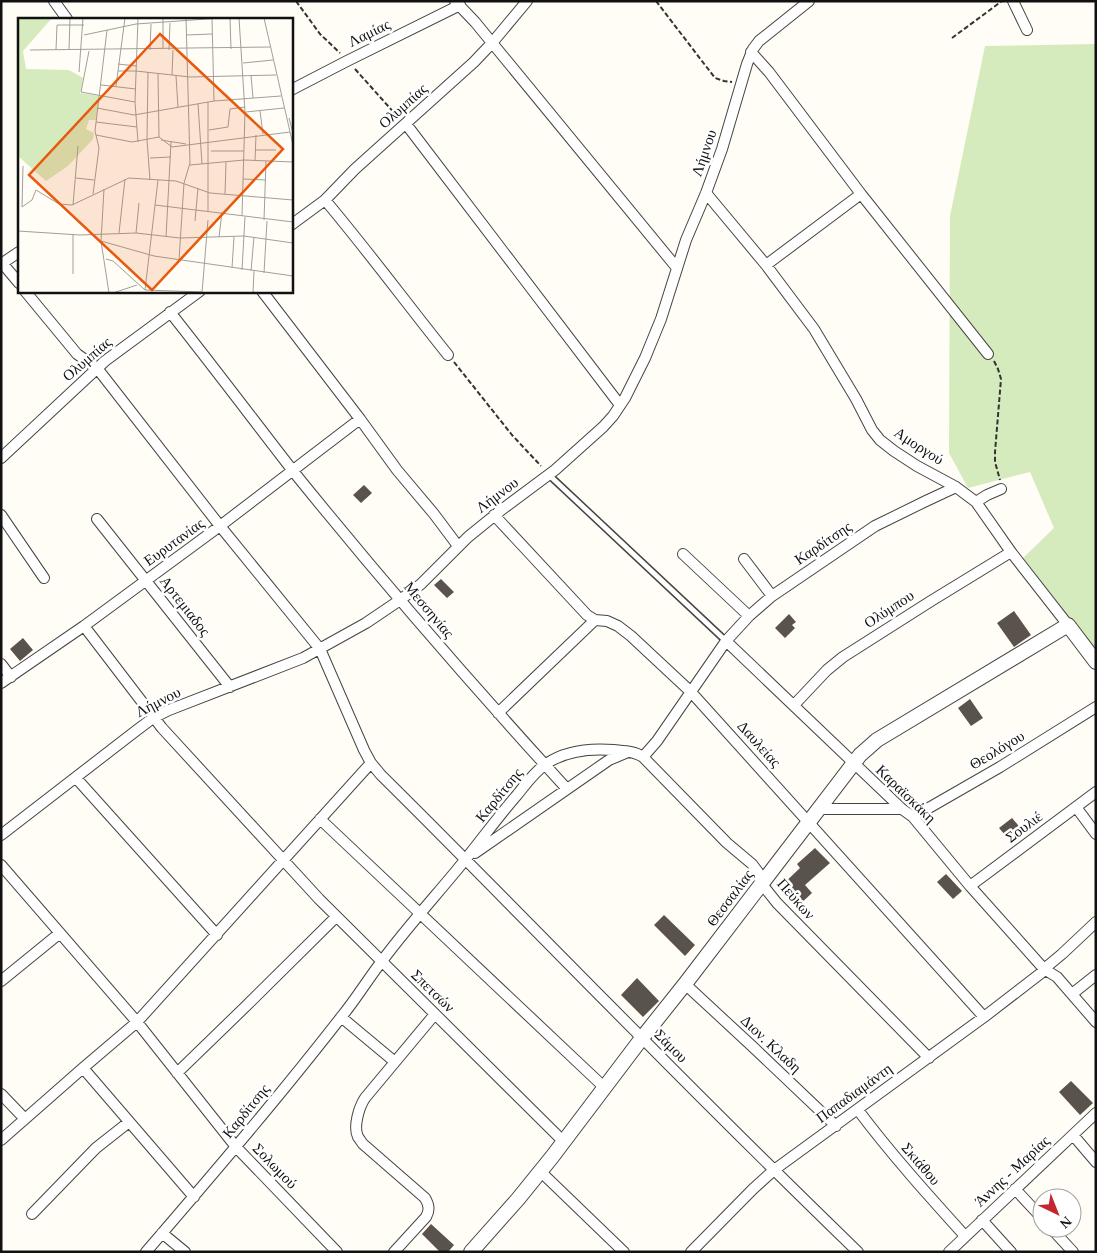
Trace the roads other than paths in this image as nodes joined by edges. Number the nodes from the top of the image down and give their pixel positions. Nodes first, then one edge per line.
1 (54, 1) edge
2 (527, 1) edge
3 (809, 1) edge
4 (1014, 1) edge
5 (457, 3) edge
6 (66, 18) edge
7 (1027, 30) dead end
8 (492, 43) junction
9 (751, 52) junction
10 (292, 89) edge
11 (406, 124) junction
12 (706, 193) junction
13 (861, 194) junction
14 (325, 200) junction
15 (292, 224) edge
16 (18, 253) edge
17 (2, 264) edge
18 (766, 265) junction
19 (677, 268) junction
20 (18, 282) edge
21 (26, 292) edge
22 (199, 292) edge
23 (263, 292) edge
24 (170, 312) junction
25 (988, 354) road end
26 (448, 355) road end
27 (97, 368) junction
28 (620, 405) junction
29 (360, 419) junction
30 (1, 458) edge
31 (293, 470) junction
32 (549, 475) junction
33 (956, 487) junction
34 (1001, 489) road end
35 (976, 502) junction
36 (1, 515) edge
37 (494, 515) junction
38 (97, 519) dead end
39 (220, 526) junction
40 (458, 546) junction
41 (1012, 552) junction
42 (683, 554) dead end
43 (744, 559) dead end
44 (44, 578) dead end
45 (146, 581) junction
46 (772, 596) junction
47 (400, 600) junction
48 (749, 616) junction
49 (595, 620) junction
50 (1068, 624) junction
51 (84, 626) junction
52 (726, 641) junction
53 (320, 649) junction
54 (1096, 662) edge
55 (1, 664) edge
56 (11, 677) junction
57 (1, 683) edge
58 (230, 687) junction
59 (691, 692) junction
60 (794, 705) junction
61 (1096, 707) edge
62 (498, 713) junction
63 (153, 718) junction
64 (628, 751) junction
65 (643, 758) junction
66 (371, 763) junction
67 (854, 764) junction
68 (545, 765) junction
69 (76, 778) junction
70 (567, 789) junction
71 (1096, 792) edge
72 (1076, 807) junction
73 (819, 809) junction
74 (902, 809) junction
75 (913, 817) junction
76 (320, 819) junction
77 (809, 822) junction
78 (1096, 834) edge
79 (1, 835) edge
80 (466, 859) junction
81 (283, 860) junction
82 (1, 865) edge
83 (762, 882) junction
84 (970, 886) junction
85 (420, 914) junction
86 (336, 917) junction
87 (1096, 922) edge
88 (60, 933) junction
89 (217, 935) junction
90 (381, 962) junction
91 (1044, 969) junction
92 (1096, 975) edge
93 (1, 982) edge
94 (685, 984) junction
95 (1072, 994) junction
96 (436, 1014) junction
97 (341, 1017) junction
98 (984, 1017) junction
99 (137, 1022) junction
100 (1096, 1022) edge
101 (642, 1038) junction
102 (929, 1058) junction
103 (395, 1062) junction
104 (83, 1068) junction
105 (177, 1072) junction
106 (604, 1088) junction
107 (1, 1094) edge
108 (858, 1110) junction
109 (1096, 1113) edge
110 (25, 1119) junction
111 (129, 1122) junction
112 (836, 1126) junction
113 (1073, 1135) junction
114 (1, 1140) edge
115 (564, 1142) junction
116 (236, 1146) junction
117 (1096, 1162) edge
118 (774, 1170) junction
119 (541, 1172) junction
120 (1015, 1189) junction
121 (194, 1197) junction
122 (1032, 1207) edge
123 (32, 1214) dead end
124 (982, 1220) junction
125 (162, 1233) junction
126 (965, 1236) junction
127 (1060, 1238) edge
128 (146, 1252) edge
129 (185, 1252) edge
130 (337, 1252) edge
131 (394, 1252) edge
132 (471, 1252) edge
133 (624, 1252) edge
134 (691, 1252) edge
135 (858, 1252) edge
136 (949, 1252) edge
137 (1011, 1252) edge
138 (1073, 1252) edge

1 - 6 street
2 - 8 street, Ολυμπίας
3 - 9 street, Λήμνου
4 - 7 street
5 - 8 street
5 - 10 street, Λαμίας
8 - 11 street, Ολυμπίας
8 - 19 street
9 - 12 street, Λήμνου
9 - 13 street
11 - 14 street, Ολυμπίας
11 - 28 street
12 - 18 street, Αμοργού
12 - 19 street, Λήμνου
13 - 18 street
13 - 25 street
14 - 15 street, Ολυμπίας
14 - 26 street
16 - 17 street
17 - 20 street
18 - 33 street, Αμοργού
19 - 28 street, Λήμνου
21 - 27 street, Σάμου
22 - 24 street, Ολυμπίας
23 - 29 street
24 - 27 street, Ολυμπίας
24 - 31 street, Μεσσηνίας
27 - 30 street, Ολυμπίας
27 - 39 street, Σάμου
28 - 32 street, Λήμνου
29 - 31 street, Ευρυτανίας
29 - 40 street
31 - 39 street, Ευρυτανίας
31 - 47 street, Μεσσηνίας
32 - 37 street, Λήμνου
32 - 52 lane
33 - 35 street, Αμοργού
33 - 46 street, Καρδίτσης
34 - 35 street
35 - 41 street, Αμοργού
36 - 44 street
37 - 40 street, Λήμνου
37 - 49 street, Δαυλείας
38 - 45 street, Αρτεμιαδος
39 - 45 street, Ευρυτανίας
39 - 53 street, Σάμου
40 - 47 street, Λήμνου
41 - 50 street, Αμοργού
41 - 60 street, Ολύμπου
42 - 48 street
43 - 46 street
45 - 51 street, Ευρυτανίας
45 - 58 street, Αρτεμιαδος
46 - 48 street, Καρδίτσης
47 - 53 street, Λήμνου
47 - 62 street, Μεσσηνίας
48 - 52 street, Καρδίτσης
49 - 59 street, Δαυλείας
49 - 62 street
50 - 54 street, Αμοργού
50 - 67 street, Θεσσαλίας
51 - 56 street, Ευρυτανίας
51 - 63 street, Σπετσών
52 - 59 street, Καρδίτσης
52 - 60 street, Καραϊσκάκη
53 - 58 street, Λήμνου
53 - 66 street, Σάμου
55 - 56 street
56 - 57 street, Ευρυτανίας
58 - 63 street, Λήμνου
59 - 65 street, Καρδίτσης
59 - 77 street, Δαυλείας
60 - 67 street, Καραϊσκάκη
61 - 75 street, Θεολόγου
62 - 68 street, Μεσσηνίας
63 - 69 street, Λήμνου
63 - 81 street, Σπετσών
64 - 65 street, Καρδίτσης
64 - 68 street, Καρδίτσης
64 - 70 street
65 - 83 street, Πεύκων
66 - 76 street
66 - 80 street, Σάμου
67 - 73 street, Θεσσαλίας
67 - 74 street, Καραϊσκάκη
68 - 70 street, Μεσσηνίας
68 - 80 street, Καρδίτσης
69 - 79 street, Λήμνου
69 - 89 street
70 - 80 street
71 - 72 street, Σουλιέ
72 - 78 street
72 - 84 street, Σουλιέ
73 - 74 street
73 - 77 street, Θεσσαλίας
74 - 75 street, Καραϊσκάκη
75 - 84 street, Καραϊσκάκη
76 - 81 street
76 - 85 street
77 - 83 street, Θεσσαλίας
77 - 98 street, Δαυλείας
80 - 85 street, Καρδίτσης
80 - 101 street, Σάμου
81 - 86 street, Σπετσών
81 - 89 street
82 - 88 street, Σολωμού
83 - 94 street, Θεσσαλίας
83 - 102 street, Πεύκων
84 - 91 street, Καραϊσκάκη
85 - 90 street, Καρδίτσης
85 - 106 street
86 - 90 street, Σπετσών
86 - 105 street
87 - 91 street, Παπαδιαμάντη
88 - 93 street
88 - 99 street, Σολωμού
89 - 99 street
90 - 96 street, Σπετσών
90 - 97 street, Καρδίτσης
91 - 95 street, Καραϊσκάκη
91 - 98 street, Παπαδιαμάντη
92 - 95 street
94 - 101 street, Θεσσαλίας
94 - 112 street, Διον. Κλαδη
95 - 100 street, Καραϊσκάκη
96 - 103 street
96 - 115 street, Σπετσών
97 - 103 street
97 - 116 street, Καρδίτσης
98 - 102 street, Παπαδιαμάντη
99 - 104 street
99 - 105 street, Σολωμού
101 - 106 street, Θεσσαλίας
101 - 118 street, Σάμου
102 - 108 street, Παπαδιαμάντη
103 - 131 street
104 - 110 street
104 - 111 street
105 - 116 street, Σολωμού
106 - 115 street, Θεσσαλίας
107 - 110 street
108 - 112 street, Παπαδιαμάντη
108 - 126 street, Σκιάθου
109 - 113 street, Άννης - Μαρίας
110 - 114 street
111 - 121 street
111 - 123 street
112 - 118 street, Παπαδιαμάντη
113 - 117 street
113 - 120 street, Άννης - Μαρίας
115 - 119 street, Θεσσαλίας
116 - 121 street, Καρδίτσης
116 - 130 street, Σολωμού
118 - 134 street, Παπαδιαμάντη
118 - 135 street, Σάμου
119 - 132 street, Θεσσαλίας
119 - 133 street
120 - 122 street
120 - 124 street, Άννης - Μαρίας
121 - 125 street, Καρδίτσης
124 - 126 street, Άννης - Μαρίας
124 - 137 street
125 - 128 street, Καρδίτσης
125 - 129 street
126 - 136 street, Άννης - Μαρίας
127 - 138 street

